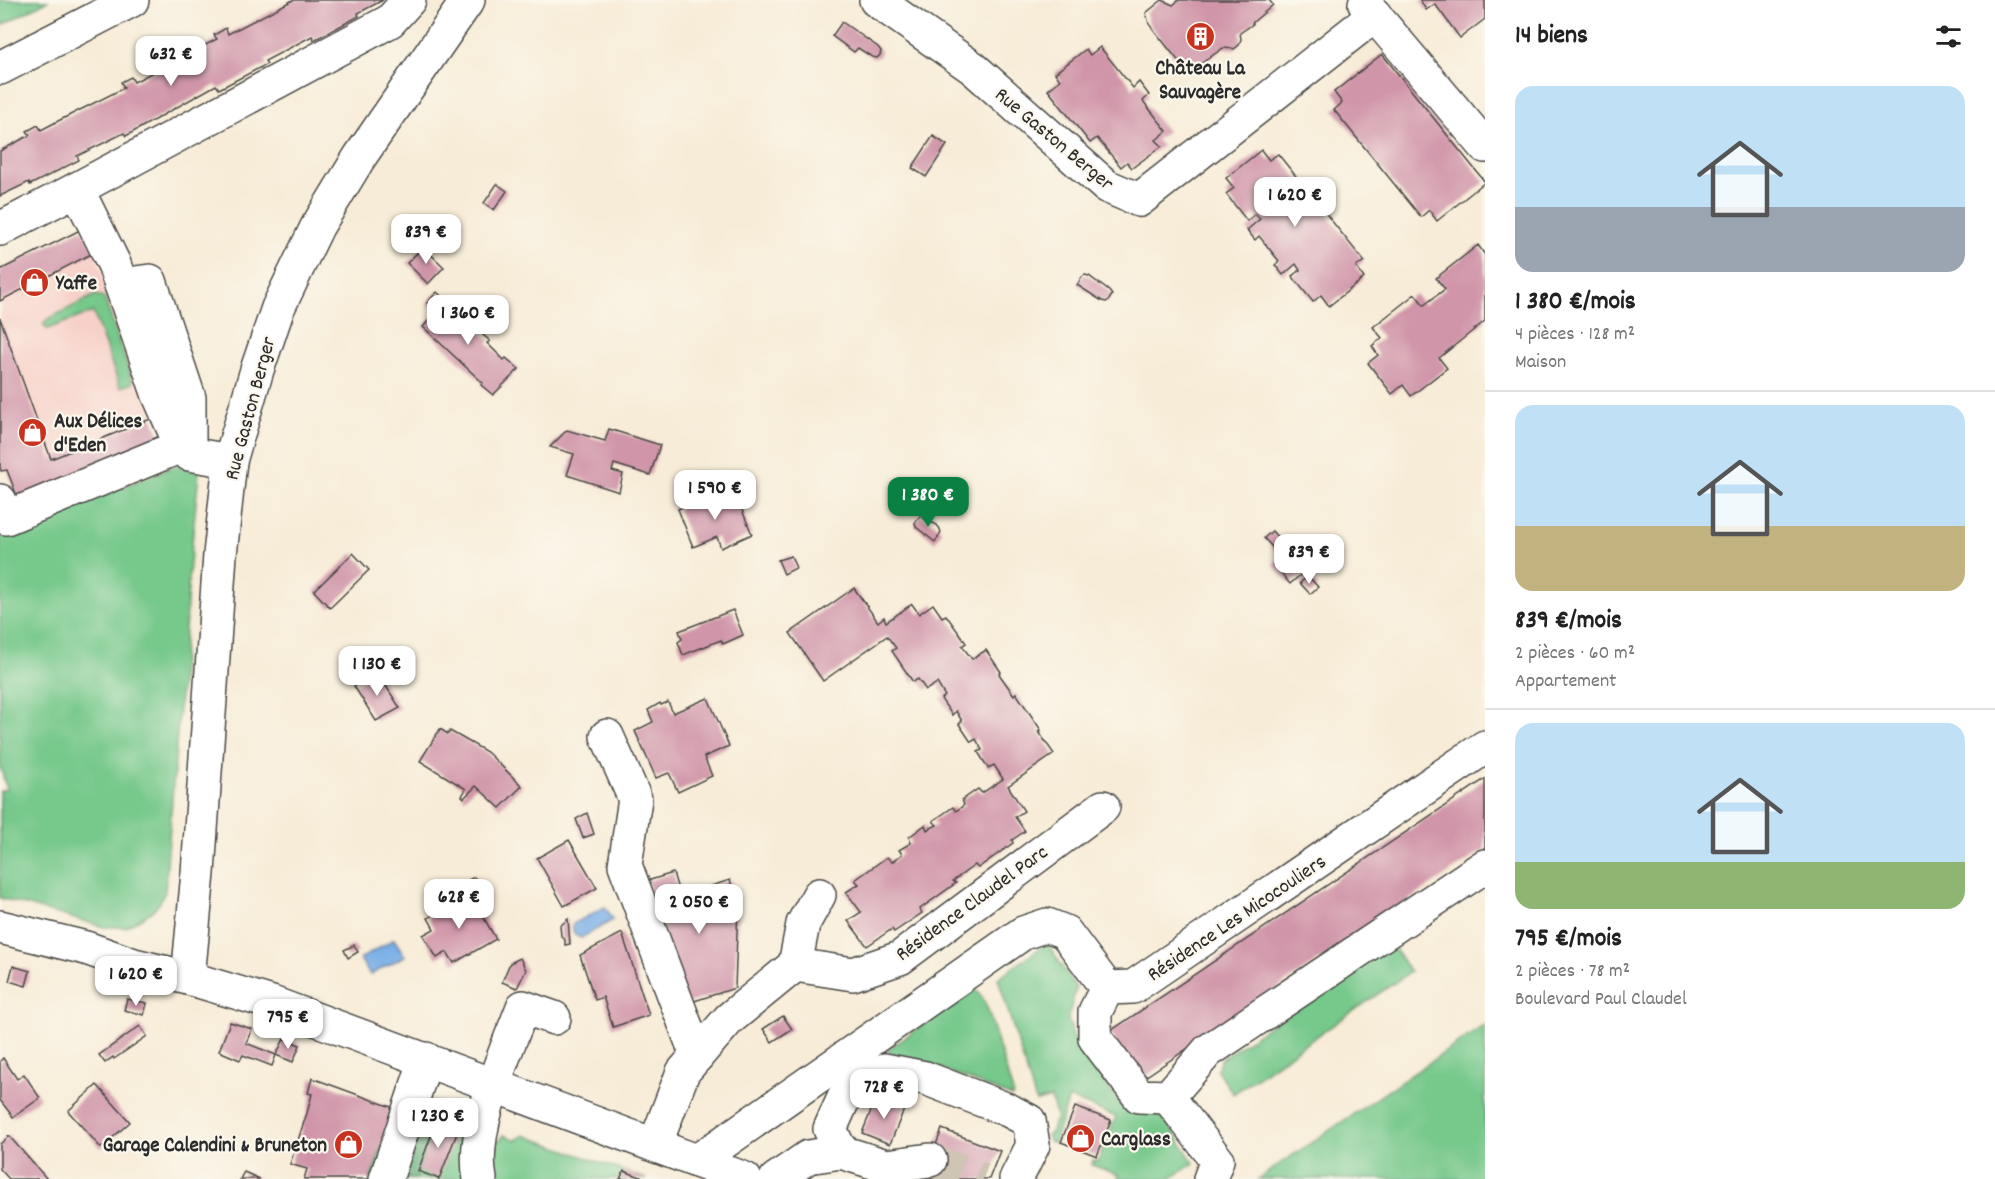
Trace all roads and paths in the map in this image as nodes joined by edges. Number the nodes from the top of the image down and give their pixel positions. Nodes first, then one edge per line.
1 (132, 0) edge
2 (409, 0) edge
3 (468, 0) edge
4 (876, 0) edge
5 (1371, 8) edge
6 (0, 68) edge
7 (1485, 146) edge
8 (77, 189) junction
9 (0, 229) edge
10 (185, 450) junction
11 (230, 461) junction
12 (0, 501) edge
13 (607, 736) dead end
14 (1485, 747) edge
15 (1103, 807) dead end
16 (1485, 866) edge
17 (819, 895) dead end
18 (0, 927) edge
19 (795, 965) junction
20 (188, 978) junction
21 (1107, 988) junction
22 (554, 1018) dead end
23 (697, 1056) junction
24 (426, 1059) junction
25 (494, 1087) junction
26 (1168, 1097) junction
27 (655, 1145) junction
28 (841, 1152) junction
29 (930, 1160) tunnel mouth
30 (698, 1161) junction
31 (386, 1179) edge
32 (480, 1179) edge
33 (745, 1179) edge
34 (776, 1179) edge
35 (1016, 1179) edge
36 (1210, 1179) edge

1 - 6 street
2 - 8 street
3 - 11 street, Rue Gaston Berger
4 - 5 street, Rue Gaston Berger
5 - 7 street
8 - 9 street
8 - 10 street
10 - 11 street
10 - 12 street
11 - 20 street, Rue Gaston Berger
13 - 23 street
14 - 21 street, Résidence Les Micocouliers
15 - 19 street, Résidence Claudel Parc
16 - 26 street
17 - 19 street
18 - 20 street
19 - 23 street
20 - 24 street
21 - 26 street
21 - 30 street
22 - 25 street
23 - 27 street
24 - 25 street
24 - 31 street
25 - 27 street
25 - 32 street
26 - 36 street
27 - 30 street
28 - 29 street
28 - 34 street
28 - 35 street
30 - 33 street

